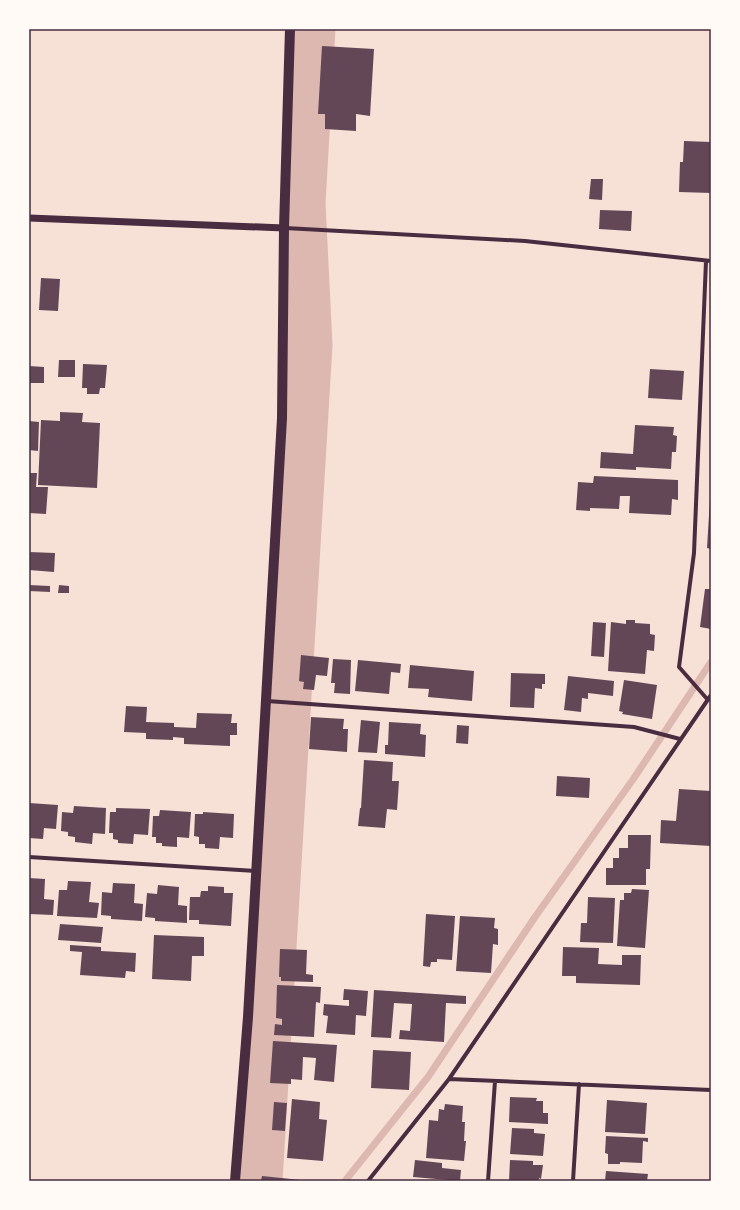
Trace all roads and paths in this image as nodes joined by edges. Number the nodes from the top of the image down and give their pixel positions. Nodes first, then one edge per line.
1 (290, 29) edge
2 (29, 218) edge
3 (284, 228) junction
4 (709, 261) edge
5 (711, 695) edge
6 (708, 700) junction
7 (266, 701) junction
8 (680, 739) junction
9 (29, 857) edge
10 (256, 871) junction
11 (449, 1079) junction
12 (495, 1081) junction
13 (579, 1084) junction
14 (711, 1090) edge
15 (235, 1181) edge
16 (368, 1181) edge
17 (488, 1181) edge
18 (573, 1181) edge

1 - 3 main road
2 - 3 street
3 - 4 street
3 - 7 main road
4 - 6 street
5 - 6 street
6 - 8 street
7 - 8 street
7 - 10 main road
8 - 11 street
9 - 10 street
10 - 15 main road
11 - 12 street
11 - 16 street
12 - 13 street
12 - 17 street
13 - 14 street
13 - 18 street

